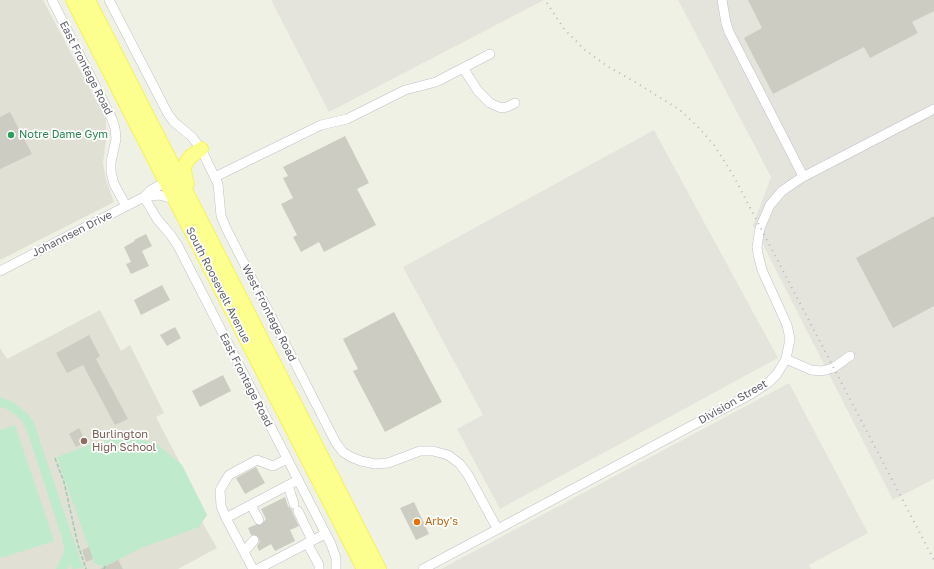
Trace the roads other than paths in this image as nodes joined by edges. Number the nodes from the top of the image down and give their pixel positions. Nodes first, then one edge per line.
1 (52, 0) edge
2 (73, 0) edge
3 (88, 0) edge
4 (109, 0) edge
5 (722, 0) edge
6 (490, 54) dead end
7 (463, 68) junction
8 (515, 103) dead end
9 (934, 109) edge
10 (143, 138) junction
11 (164, 149) junction
12 (196, 153) junction
13 (172, 164) junction
14 (803, 176) junction
15 (215, 177) junction
16 (166, 182) junction
17 (144, 196) junction
18 (174, 199) junction
19 (192, 204) junction
20 (126, 206) junction
21 (211, 240) junction
22 (0, 270) edge
23 (850, 356) dead end
24 (786, 359) junction
25 (287, 459) junction
26 (298, 480) junction
27 (288, 485) junction
28 (251, 505) junction
29 (226, 518) junction
30 (258, 520) tunnel mouth
31 (497, 528) junction
32 (325, 534) junction
33 (254, 540) tunnel mouth
34 (310, 542) junction
35 (244, 552) junction
36 (273, 566) edge
37 (253, 569) edge
38 (258, 569) edge
39 (319, 569) edge
40 (336, 569) edge
41 (364, 569) edge
42 (379, 569) edge
43 (424, 569) edge

1 - 20 street, East Frontage Road
2 - 10 highway, South Roosevelt Avenue
3 - 11 highway, South Roosevelt Avenue
4 - 12 street, West Frontage Road
5 - 14 street
6 - 7 street
7 - 8 street
7 - 15 street
9 - 14 street, Division Street
10 - 13 highway
10 - 16 highway, South Roosevelt Avenue
11 - 12 highway
11 - 13 highway, South Roosevelt Avenue
12 - 13 highway
12 - 15 street, West Frontage Road
12 - 19 highway
13 - 19 highway, South Roosevelt Avenue
14 - 24 street, Division Street
15 - 31 street, West Frontage Road
16 - 17 street, Johannsen Drive
16 - 18 highway, South Roosevelt Avenue
16 - 21 highway
17 - 18 street, Johannsen Drive
17 - 20 street, Johannsen Drive
17 - 25 street, East Frontage Road
18 - 41 highway, South Roosevelt Avenue
19 - 21 highway, South Roosevelt Avenue
20 - 22 street, Johannsen Drive
21 - 42 highway, South Roosevelt Avenue
23 - 24 street
24 - 31 street, Division Street
25 - 26 street, East Frontage Road
25 - 29 street
26 - 27 street
26 - 32 street, East Frontage Road
27 - 28 street
27 - 34 street
28 - 29 street
28 - 30 street
29 - 35 street
31 - 43 street, Division Street
32 - 34 street
32 - 40 street, East Frontage Road
33 - 35 street
34 - 36 street
34 - 39 street
35 - 37 street
36 - 38 street

